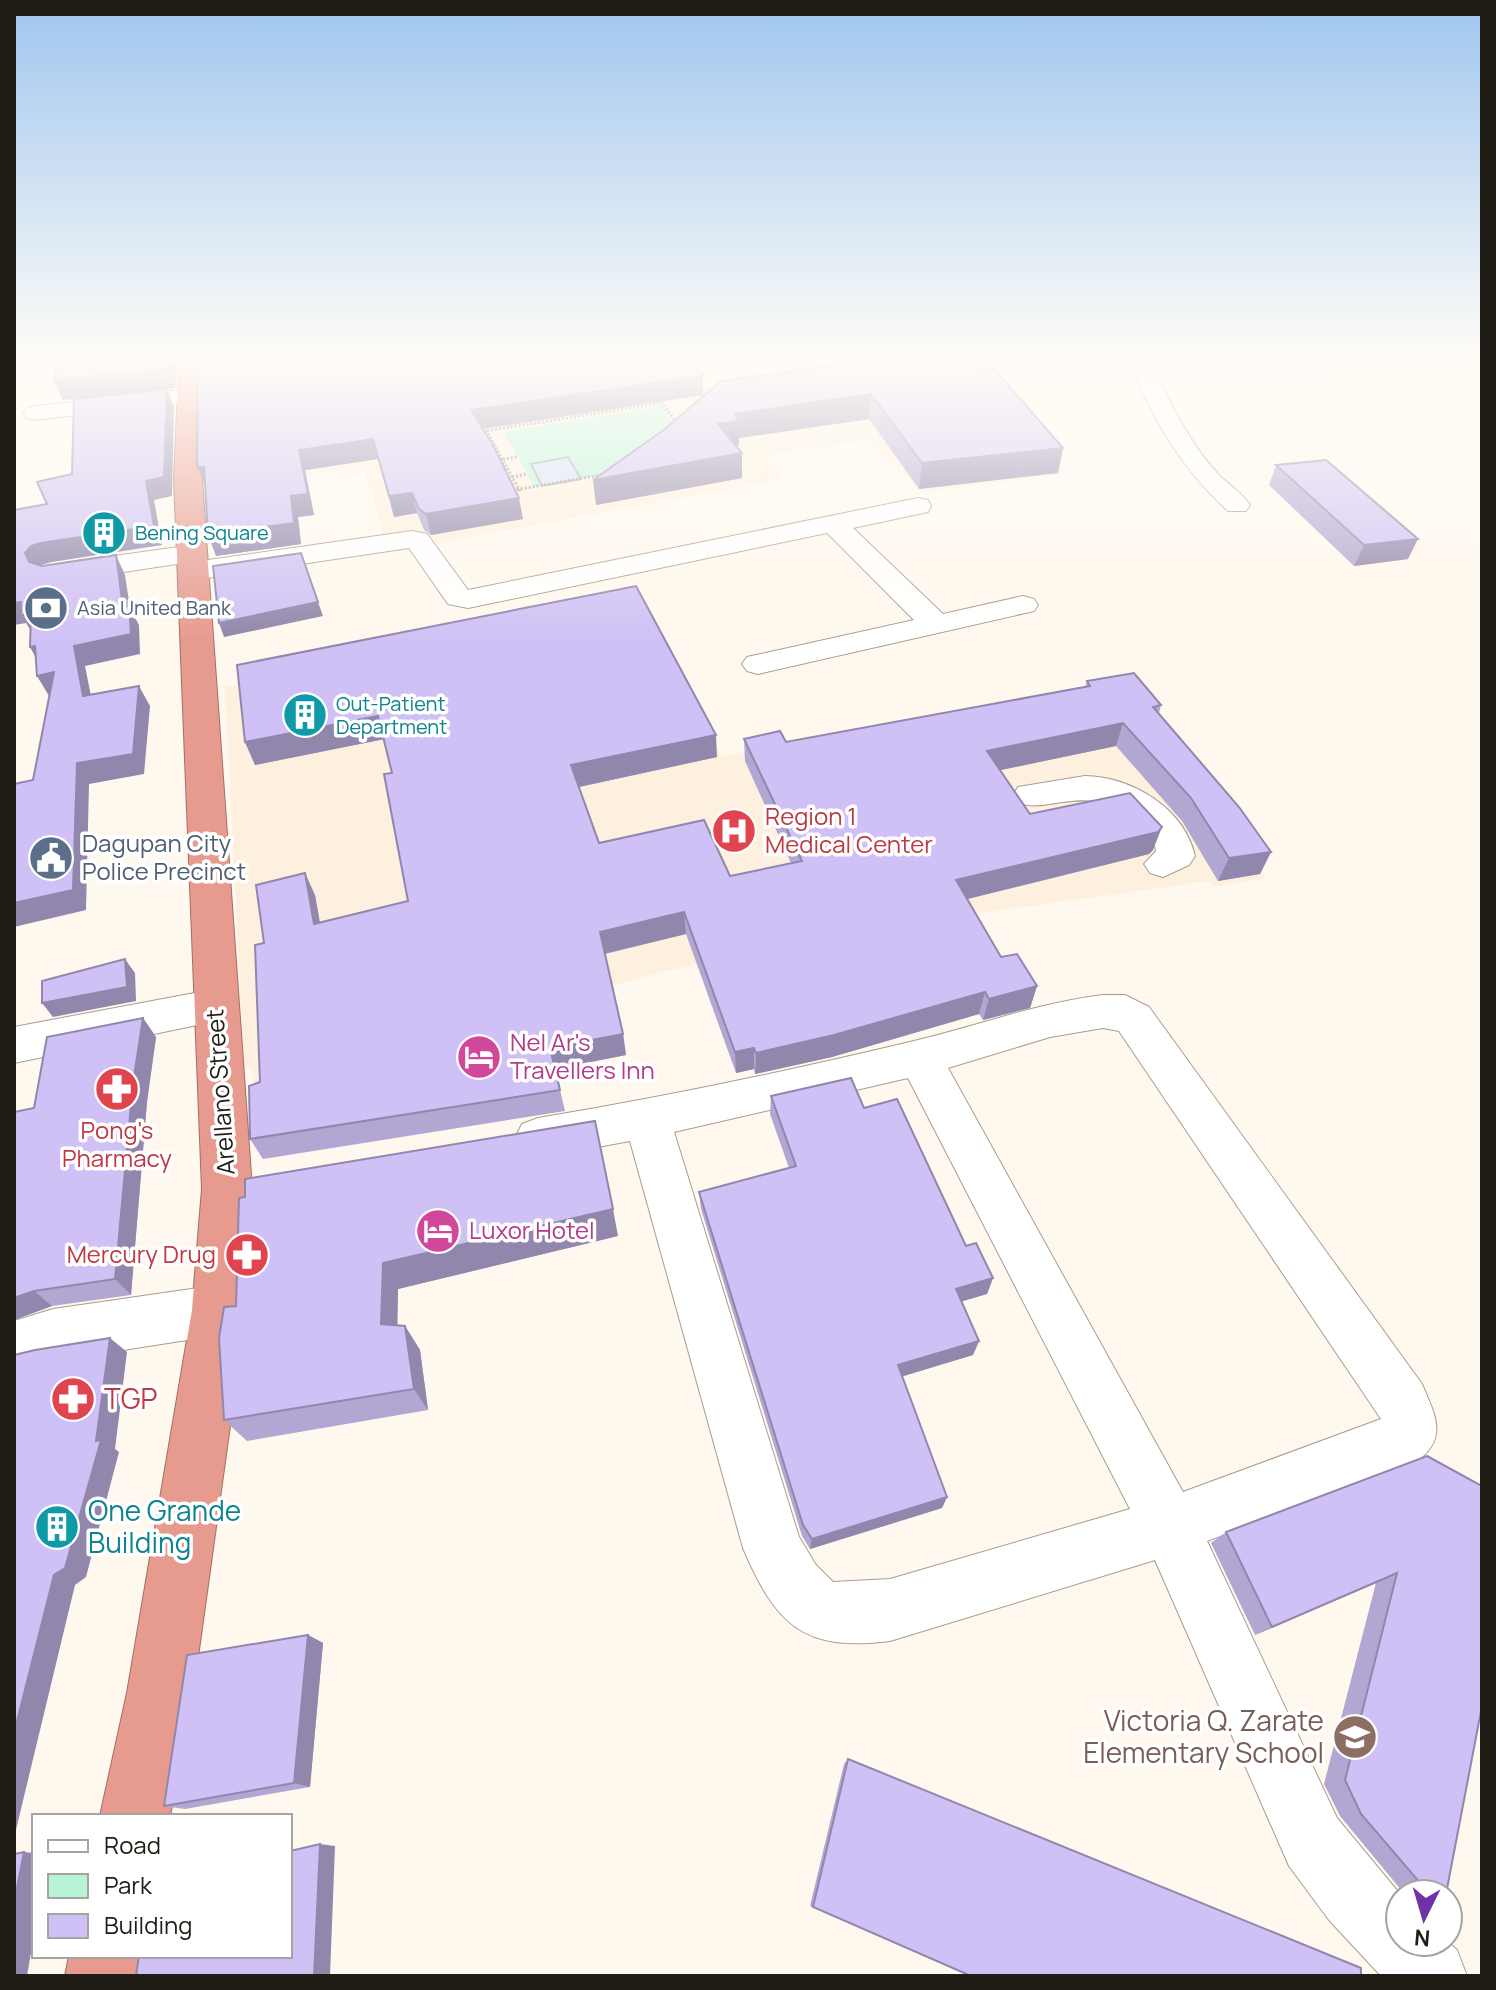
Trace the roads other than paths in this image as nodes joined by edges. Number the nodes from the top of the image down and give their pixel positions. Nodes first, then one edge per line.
1 (186, 455) edge
2 (1190, 455) edge
3 (1237, 505) dead end
4 (918, 506) dead end
5 (832, 523) junction
6 (193, 562) junction
7 (52, 574) edge
8 (1023, 605) dead end
9 (938, 626) junction
10 (758, 664) dead end
11 (1031, 795) dead end
12 (1163, 864) dead end
13 (216, 1006) junction
14 (14, 1045) edge
15 (920, 1058) junction
16 (647, 1120) junction
17 (491, 1145) edge
18 (274, 1181) edge
19 (227, 1189) junction
20 (219, 1310) junction
21 (14, 1347) edge
22 (1170, 1526) junction
23 (135, 1814) edge
24 (1431, 1976) edge

1 - 6 highway, Arellano Street
2 - 3 street
4 - 5 street
5 - 6 street
5 - 9 street
6 - 7 street
6 - 13 highway, Arellano Street
8 - 9 street
9 - 10 street
11 - 12 street
13 - 14 street
13 - 19 highway, Arellano Street
15 - 16 street
15 - 22 street
15 - 22 street
16 - 17 street
16 - 22 street
18 - 19 street
19 - 20 highway, Arellano Street
20 - 21 street
20 - 23 highway, Arellano Street
22 - 24 street

